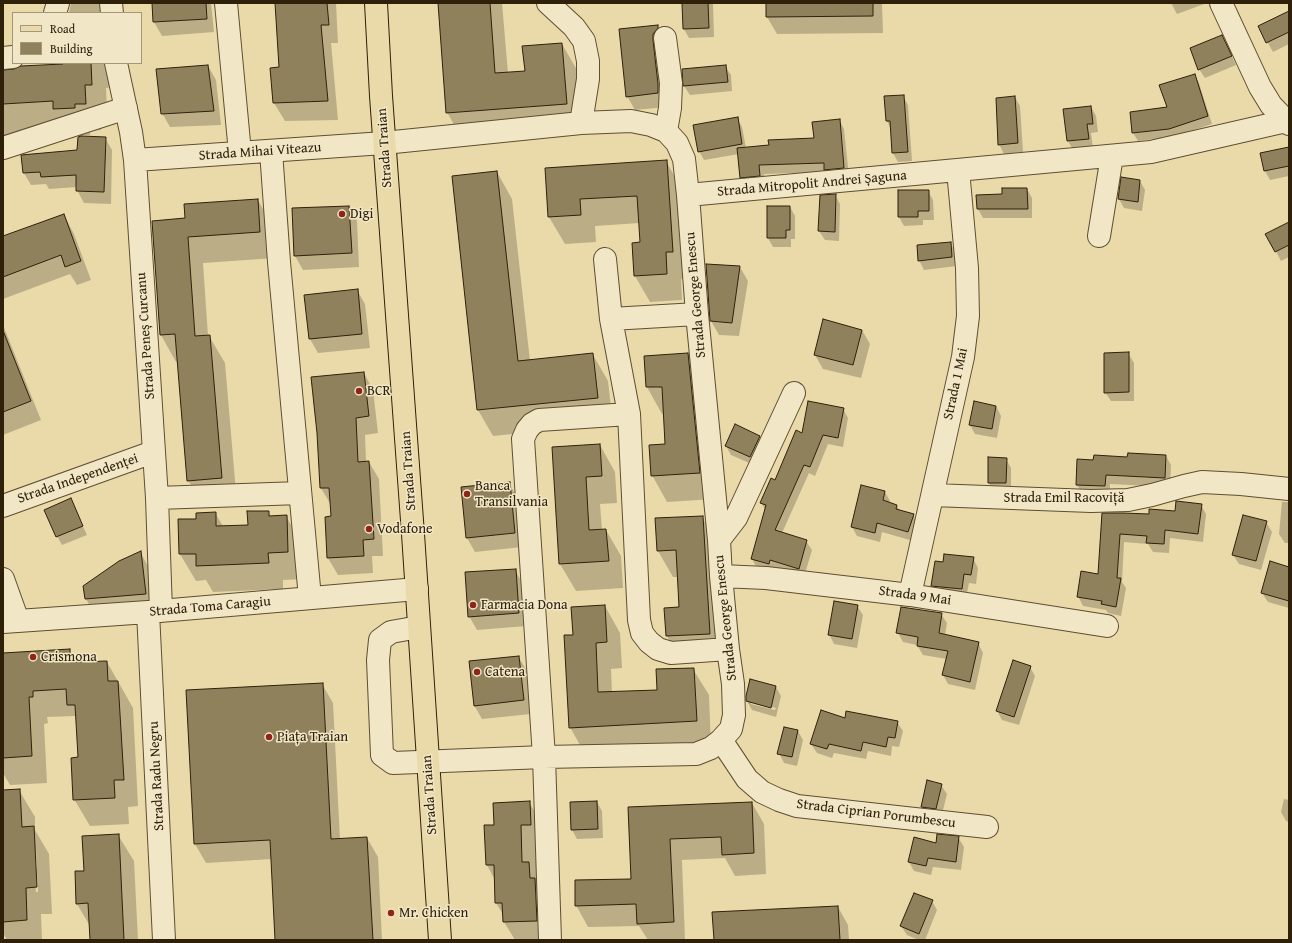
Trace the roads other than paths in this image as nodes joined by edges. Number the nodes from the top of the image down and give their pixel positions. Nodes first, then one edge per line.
1 (226, 3) edge
2 (376, 3) edge
3 (1221, 3) edge
4 (558, 6) edge
5 (665, 38) dead end
6 (116, 64) edge
7 (126, 108) junction
8 (581, 123) junction
9 (1287, 123) edge
10 (666, 131) junction
11 (384, 143) junction
12 (3, 148) edge
13 (271, 151) junction
14 (240, 153) junction
15 (1112, 156) junction
16 (135, 160) junction
17 (958, 170) junction
18 (688, 195) junction
19 (1099, 236) dead end
20 (605, 259) dead end
21 (697, 314) junction
22 (611, 318) junction
23 (794, 393) dead end
24 (629, 414) junction
25 (153, 452) junction
26 (1289, 489) edge
27 (300, 493) junction
28 (933, 495) junction
29 (157, 498) junction
30 (3, 506) edge
31 (719, 540) junction
32 (721, 576) junction
33 (3, 579) edge
34 (417, 589) junction
35 (910, 595) junction
36 (310, 598) junction
37 (155, 612) junction
38 (10, 622) edge
39 (1107, 626) dead end
40 (419, 627) junction
41 (728, 649) junction
42 (721, 740) junction
43 (544, 757) junction
44 (427, 761) junction
45 (987, 827) dead end
46 (164, 940) edge
47 (440, 940) edge
48 (550, 940) edge

1 - 14 street
2 - 11 main road, Strada Traian
3 - 9 street
4 - 8 street
5 - 10 street
6 - 7 street, Strada Peneș Curcanu
7 - 12 street
7 - 16 street, Strada Peneș Curcanu
8 - 10 street
8 - 11 street
9 - 15 street, Strada Mitropolit Andrei Șaguna
10 - 18 street
11 - 13 street, Strada Mihai Viteazu
11 - 34 main road, Strada Traian
13 - 14 street, Strada Mihai Viteazu
13 - 27 street
14 - 16 street, Strada Mihai Viteazu
15 - 17 street, Strada Mitropolit Andrei Șaguna
15 - 19 street
16 - 25 street, Strada Peneș Curcanu
17 - 18 street, Strada Mitropolit Andrei Șaguna
17 - 28 street, Strada 1 Mai
18 - 21 street, Strada George Enescu
20 - 22 street
21 - 22 street
21 - 31 street, Strada George Enescu
22 - 24 street
23 - 31 street
24 - 41 street
24 - 43 street
25 - 29 street, Strada Peneș Curcanu
25 - 30 street, Strada Independenței
26 - 28 street, Strada Emil Racoviță
27 - 29 street
27 - 36 street
28 - 35 street, Strada 1 Mai
29 - 37 street, Strada Peneș Curcanu
31 - 32 street, Strada George Enescu
32 - 35 street, Strada 9 Mai
32 - 41 street, Strada George Enescu
33 - 38 street
34 - 36 street, Strada Toma Caragiu
34 - 40 main road, Strada Traian
35 - 39 street, Strada 9 Mai
36 - 37 street, Strada Toma Caragiu
37 - 38 street, Strada Toma Caragiu
37 - 46 street, Strada Radu Negru
40 - 44 main road, Strada Traian
40 - 44 street, Strada George Enescu
41 - 42 street, Strada George Enescu
42 - 43 street, Strada George Enescu
42 - 45 street, Strada Ciprian Porumbescu
43 - 44 street, Strada George Enescu
43 - 48 street
44 - 47 main road, Strada Traian

